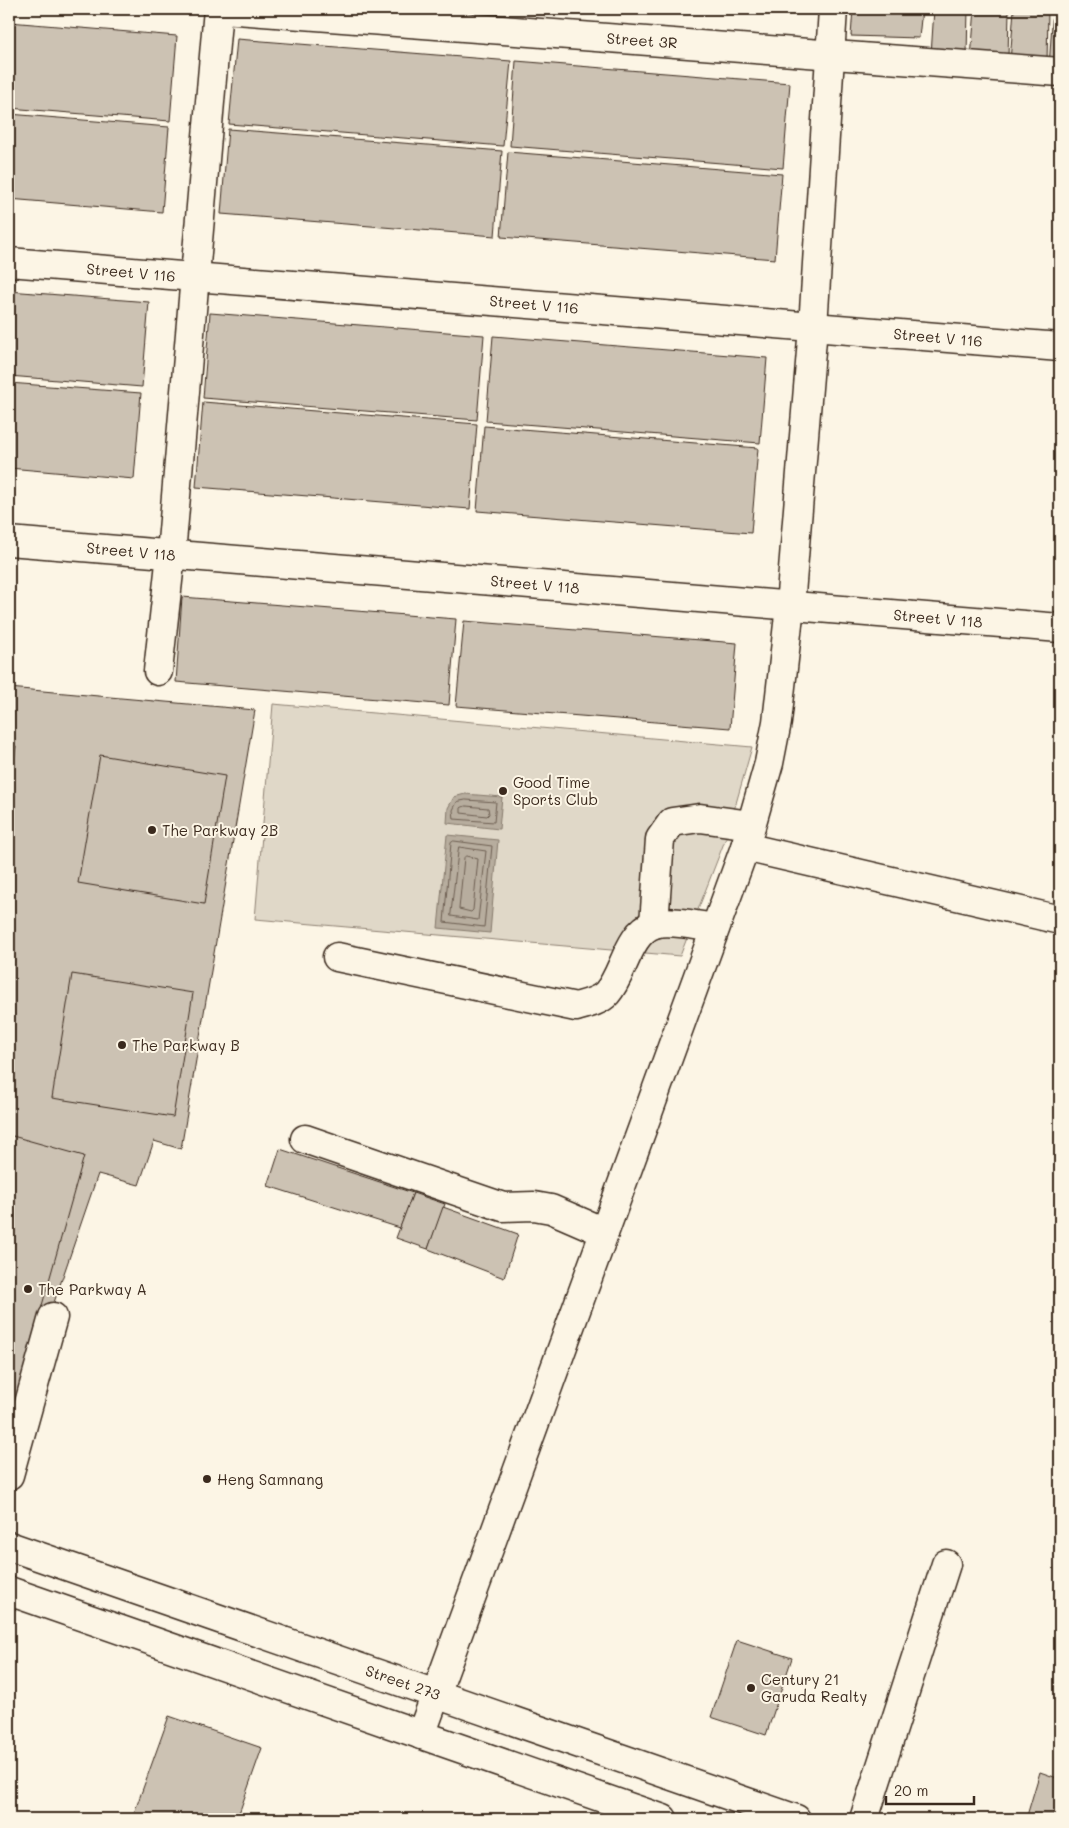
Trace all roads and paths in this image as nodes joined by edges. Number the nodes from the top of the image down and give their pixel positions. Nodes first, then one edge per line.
1 (218, 9) edge
2 (223, 9) edge
3 (832, 9) edge
4 (828, 54) junction
5 (1060, 72) edge
6 (9, 262) edge
7 (195, 277) junction
8 (812, 327) junction
9 (1060, 347) edge
10 (9, 541) edge
11 (171, 554) junction
12 (790, 606) junction
13 (1060, 628) edge
14 (158, 671) dead end
15 (748, 836) junction
16 (1060, 920) edge
17 (654, 924) junction
18 (715, 928) junction
19 (336, 958) dead end
20 (305, 1139) dead end
21 (604, 1232) junction
22 (53, 1317) dead end
23 (9, 1475) edge
24 (9, 1546) edge
25 (946, 1564) dead end
26 (9, 1591) edge
27 (436, 1694) junction
28 (421, 1735) junction
29 (737, 1810) edge
30 (663, 1819) edge
31 (796, 1819) edge
32 (864, 1819) edge

1 - 7 street
2 - 4 street, Street 3R
3 - 4 street
4 - 5 street, Street 3R
4 - 8 street
6 - 7 street, Street V 116
7 - 8 street, Street V 116
7 - 11 street
8 - 9 street, Street V 116
8 - 12 street
10 - 11 street, Street V 118
11 - 12 street, Street V 118
11 - 14 street
12 - 13 street, Street V 118
12 - 15 street
15 - 16 street
15 - 17 street
15 - 18 street
17 - 18 street
17 - 19 street
18 - 21 street
20 - 21 street
21 - 27 street
22 - 23 street
24 - 27 street, Street 273
25 - 32 street
26 - 28 street
27 - 28 street
27 - 29 street, Street 273
28 - 30 street
29 - 31 street, Street 273

